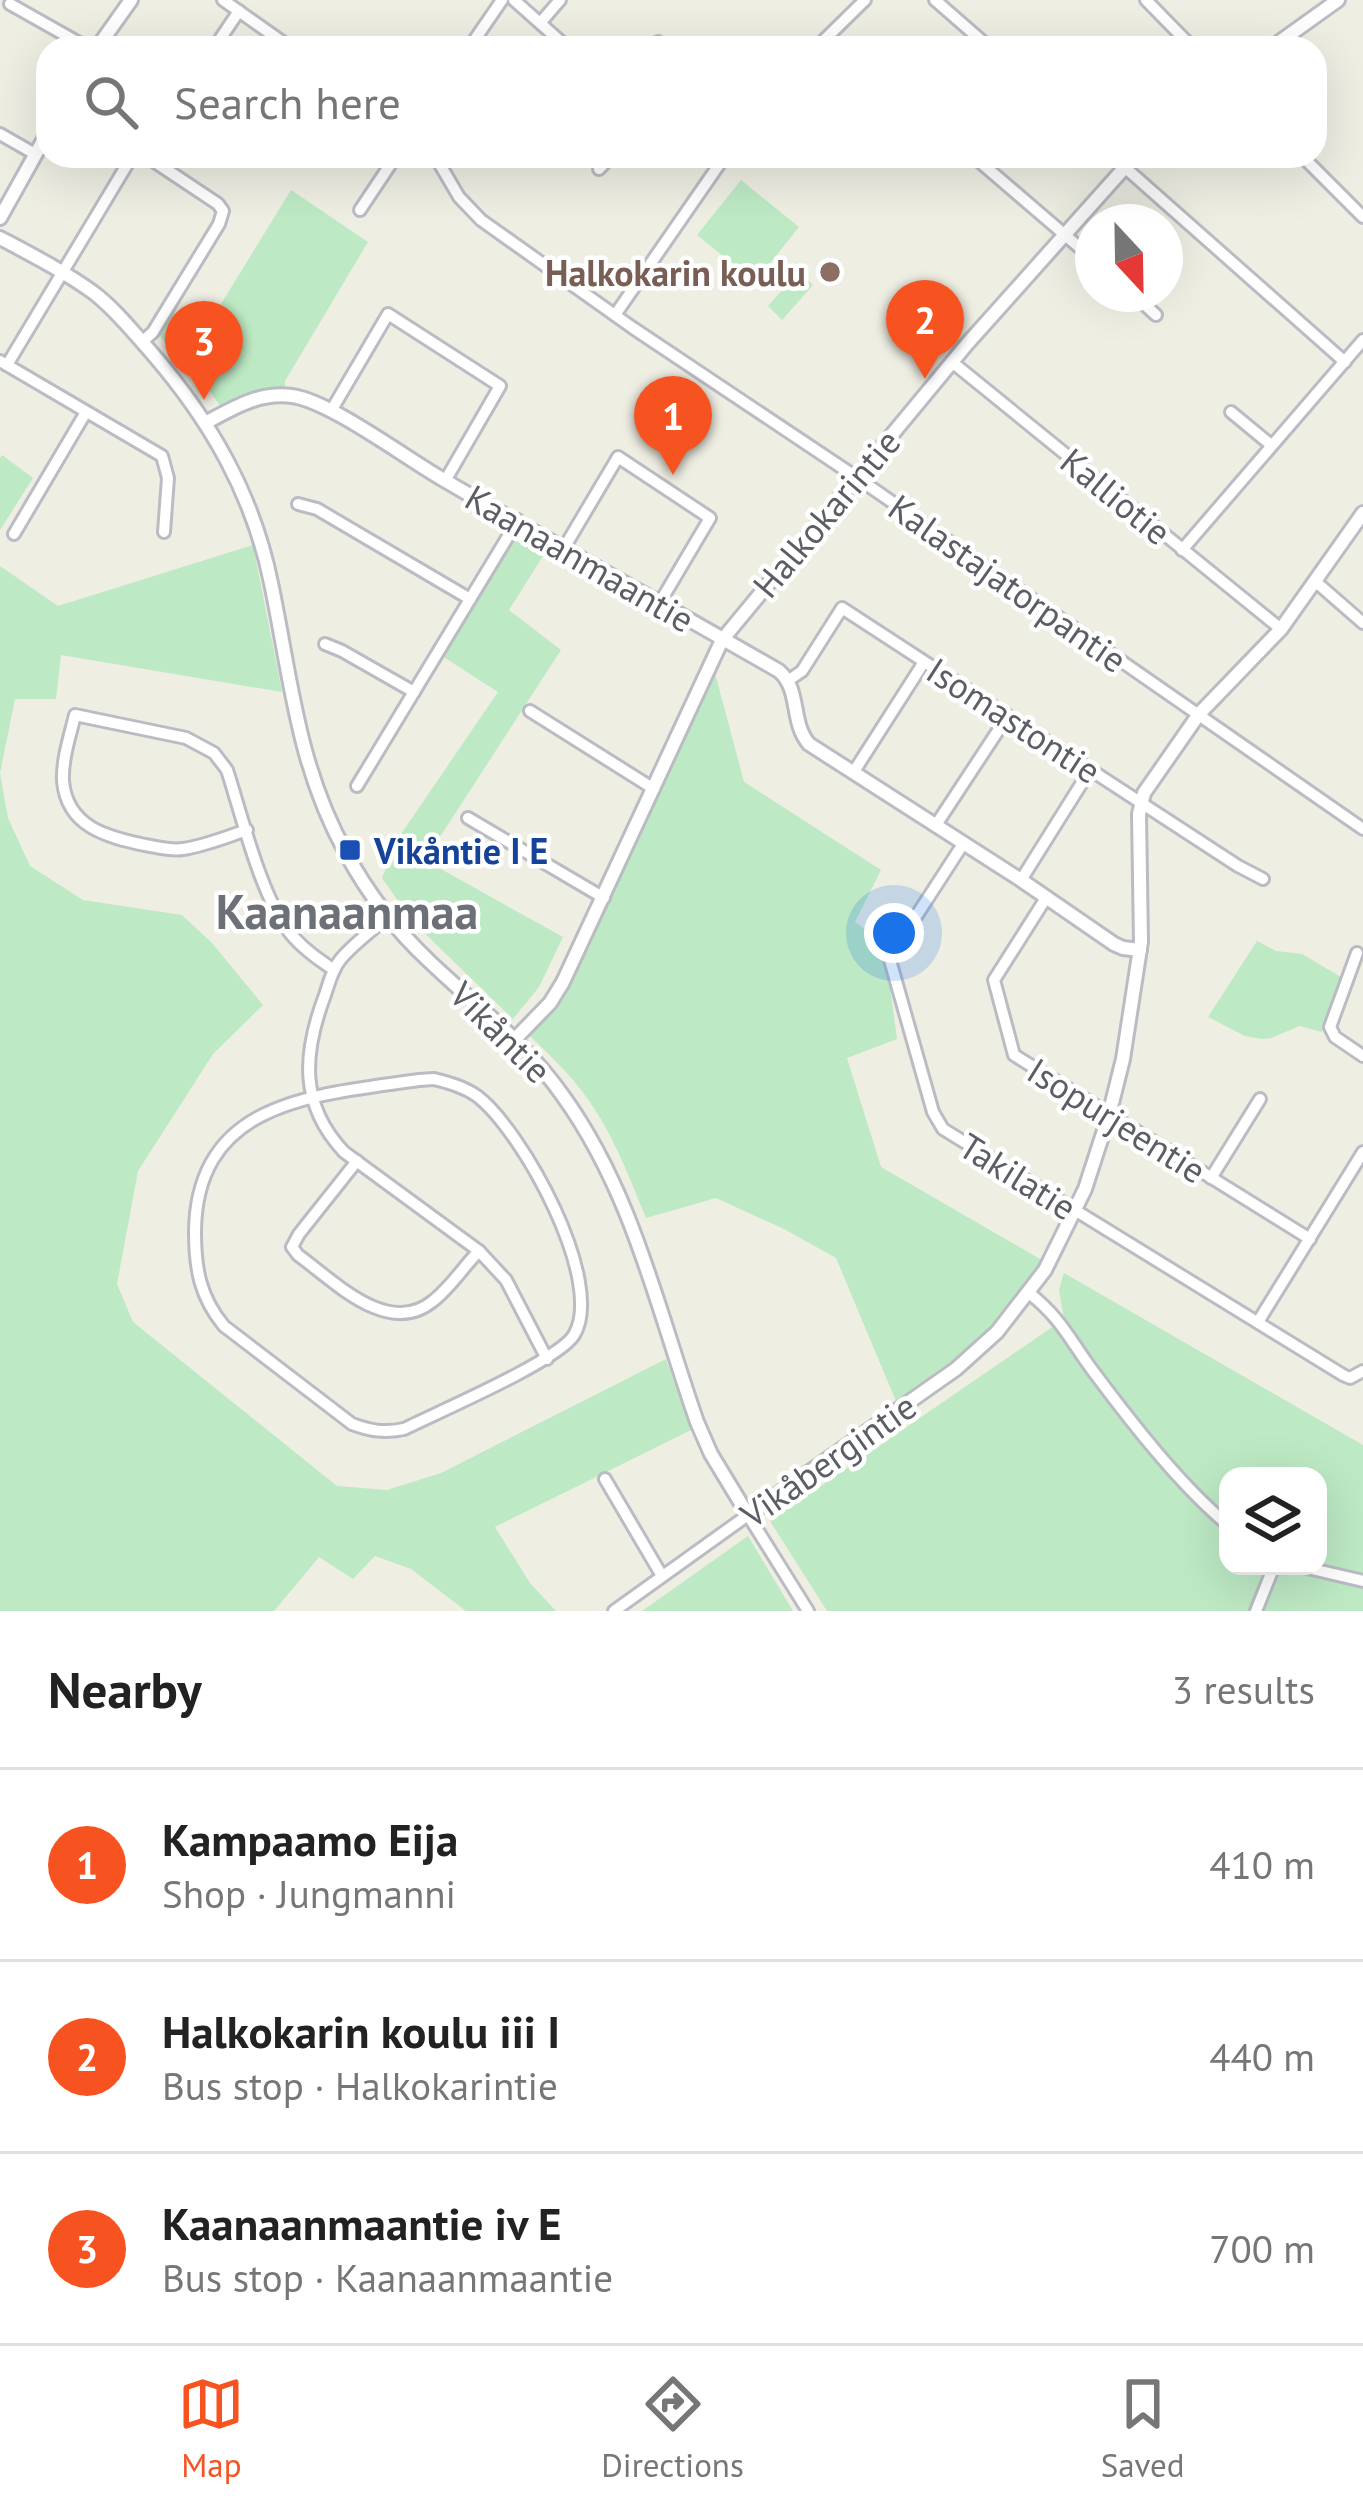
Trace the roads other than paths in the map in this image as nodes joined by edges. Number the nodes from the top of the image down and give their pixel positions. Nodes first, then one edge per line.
1 (131, 0) edge
2 (223, 0) edge
3 (502, 0) edge
4 (514, 0) edge
5 (560, 0) edge
6 (865, 0) edge
7 (935, 0) edge
8 (1146, 0) edge
9 (1338, 0) edge
10 (10, 4) dead end
11 (239, 11) junction
12 (542, 22) junction
13 (67, 36) edge
14 (106, 36) edge
15 (222, 36) edge
16 (274, 36) edge
17 (478, 36) edge
18 (556, 36) edge
19 (828, 36) edge
20 (976, 36) edge
21 (1181, 36) edge
22 (1288, 36) edge
23 (0, 134) edge
24 (35, 154) joint
25 (125, 168) edge
26 (164, 168) edge
27 (388, 168) edge
28 (443, 168) edge
29 (716, 168) edge
30 (987, 168) edge
31 (1124, 168) edge
32 (1137, 168) edge
33 (1314, 168) edge
34 (359, 210) dead end
35 (1363, 217) edge
36 (0, 218) edge
37 (1064, 233) junction
38 (0, 238) edge
39 (1075, 243) edge
40 (64, 274) junction
41 (1153, 312) edge
42 (615, 315) junction
43 (1156, 315) dead end
44 (1363, 340) edge
45 (142, 342) junction
46 (952, 362) junction
47 (1345, 362) junction
48 (3, 363) edge
49 (331, 411) junction
50 (86, 412) junction
51 (1232, 412) dead end
52 (207, 422) junction
53 (1271, 445) junction
54 (856, 477) junction
55 (445, 481) junction
56 (298, 503) dead end
57 (1363, 513) edge
58 (518, 520) junction
59 (164, 532) dead end
60 (14, 534) dead end
61 (564, 548) junction
62 (1182, 550) junction
63 (1316, 582) junction
64 (470, 598) junction
65 (659, 604) junction
66 (1363, 623) edge
67 (1281, 629) junction
68 (722, 640) junction
69 (325, 644) dead end
70 (924, 662) junction
71 (789, 680) junction
72 (414, 692) junction
73 (530, 711) dead end
74 (1199, 714) junction
75 (1007, 717) junction
76 (1090, 770) junction
77 (853, 773) junction
78 (357, 786) dead end
79 (654, 789) junction
80 (1142, 802) junction
81 (468, 818) dead end
82 (936, 825) junction
83 (1363, 829) edge
84 (247, 830) junction
85 (963, 844) junction
86 (1263, 879) dead end
87 (1021, 880) junction
88 (604, 898) junction
89 (1046, 898) junction
90 (388, 916) junction
91 (1140, 950) junction
92 (1357, 953) dead end
93 (334, 970) junction
94 (515, 1039) junction
95 (1363, 1056) edge
96 (313, 1098) junction
97 (1259, 1099) dead end
98 (1109, 1115) junction
99 (1363, 1152) edge
100 (357, 1161) junction
101 (1211, 1178) junction
102 (1076, 1212) junction
103 (1310, 1239) junction
104 (479, 1251) junction
105 (1029, 1293) junction
106 (1258, 1322) junction
107 (547, 1359) junction
108 (1363, 1371) edge
109 (605, 1479) dead end
110 (748, 1515) junction
111 (1219, 1516) edge
112 (1327, 1573) edge
113 (1270, 1575) edge
114 (662, 1576) junction
115 (1363, 1581) edge
116 (614, 1611) edge
117 (808, 1611) edge
118 (1256, 1611) edge

1 - 14 street
2 - 11 street
3 - 17 street
4 - 12 street
5 - 12 street
6 - 19 street
7 - 20 street
8 - 21 street
9 - 22 street
10 - 13 street
11 - 15 street
11 - 16 street
12 - 18 street
23 - 24 street
24 - 36 street
25 - 40 street
26 - 45 street
27 - 34 street
28 - 42 street, Kalastajatorpantie
29 - 42 street
30 - 37 street
31 - 37 street, Halkokarintie
32 - 47 street
33 - 35 street
37 - 39 street
37 - 46 street, Halkokarintie
38 - 40 street
40 - 45 street
40 - 48 street
41 - 43 street
42 - 54 street, Kalastajatorpantie
44 - 47 street
45 - 52 street
46 - 54 street, Halkokarintie
46 - 62 street, Kalliotie
47 - 53 street
48 - 50 street
49 - 52 street, Kaanaanmaantie
49 - 55 street, Kaanaanmaantie
49 - 55 street
50 - 59 street
50 - 60 street
51 - 53 street
52 - 90 street, Vikåntie
53 - 62 street
54 - 68 street, Halkokarintie
54 - 74 street, Kalastajatorpantie
55 - 58 street, Kaanaanmaantie
56 - 64 street
57 - 63 street
58 - 61 street, Kaanaanmaantie
58 - 64 street
61 - 65 street, Kaanaanmaantie
61 - 65 street
62 - 67 street, Kalliotie
63 - 66 street
63 - 67 street
64 - 72 street
65 - 68 street, Kaanaanmaantie
67 - 74 street
68 - 71 street, Kaanaanmaantie
68 - 79 street, Halkokarintie
69 - 72 street
70 - 71 street, Isomastontie
70 - 75 street, Isomastontie
70 - 77 street
71 - 77 street
72 - 78 street
73 - 79 street
74 - 80 street
74 - 83 street, Kalastajatorpantie
75 - 76 street, Isomastontie
75 - 82 street
76 - 80 street, Isomastontie
76 - 87 street
77 - 82 street
79 - 88 street, Halkokarintie
80 - 86 street, Isomastontie
80 - 91 street, Vikåbergintie
81 - 88 street
82 - 85 street
84 - 84 street
84 - 93 street
85 - 87 street
85 - 102 street, Takilatie
87 - 89 street
88 - 94 street, Halkokarintie
89 - 91 street
89 - 98 street, Isopurjeentie
90 - 93 street
90 - 94 street, Vikåntie
91 - 98 street, Vikåbergintie
92 - 95 street
93 - 96 street
94 - 110 street, Vikåntie
96 - 100 street
96 - 107 street
96 - 107 street
97 - 101 street
98 - 101 street, Isopurjeentie
98 - 102 street, Vikåbergintie
99 - 103 street
100 - 104 street
100 - 104 street
101 - 103 street, Isopurjeentie
102 - 105 street, Vikåbergintie
102 - 106 street, Takilatie
103 - 106 street
104 - 107 street
105 - 110 street, Vikåbergintie
105 - 111 street
106 - 108 street, Takilatie
109 - 114 street
110 - 114 street, Vikåbergintie
110 - 117 street
112 - 115 street
113 - 118 street
114 - 116 street, Vikåbergintie

